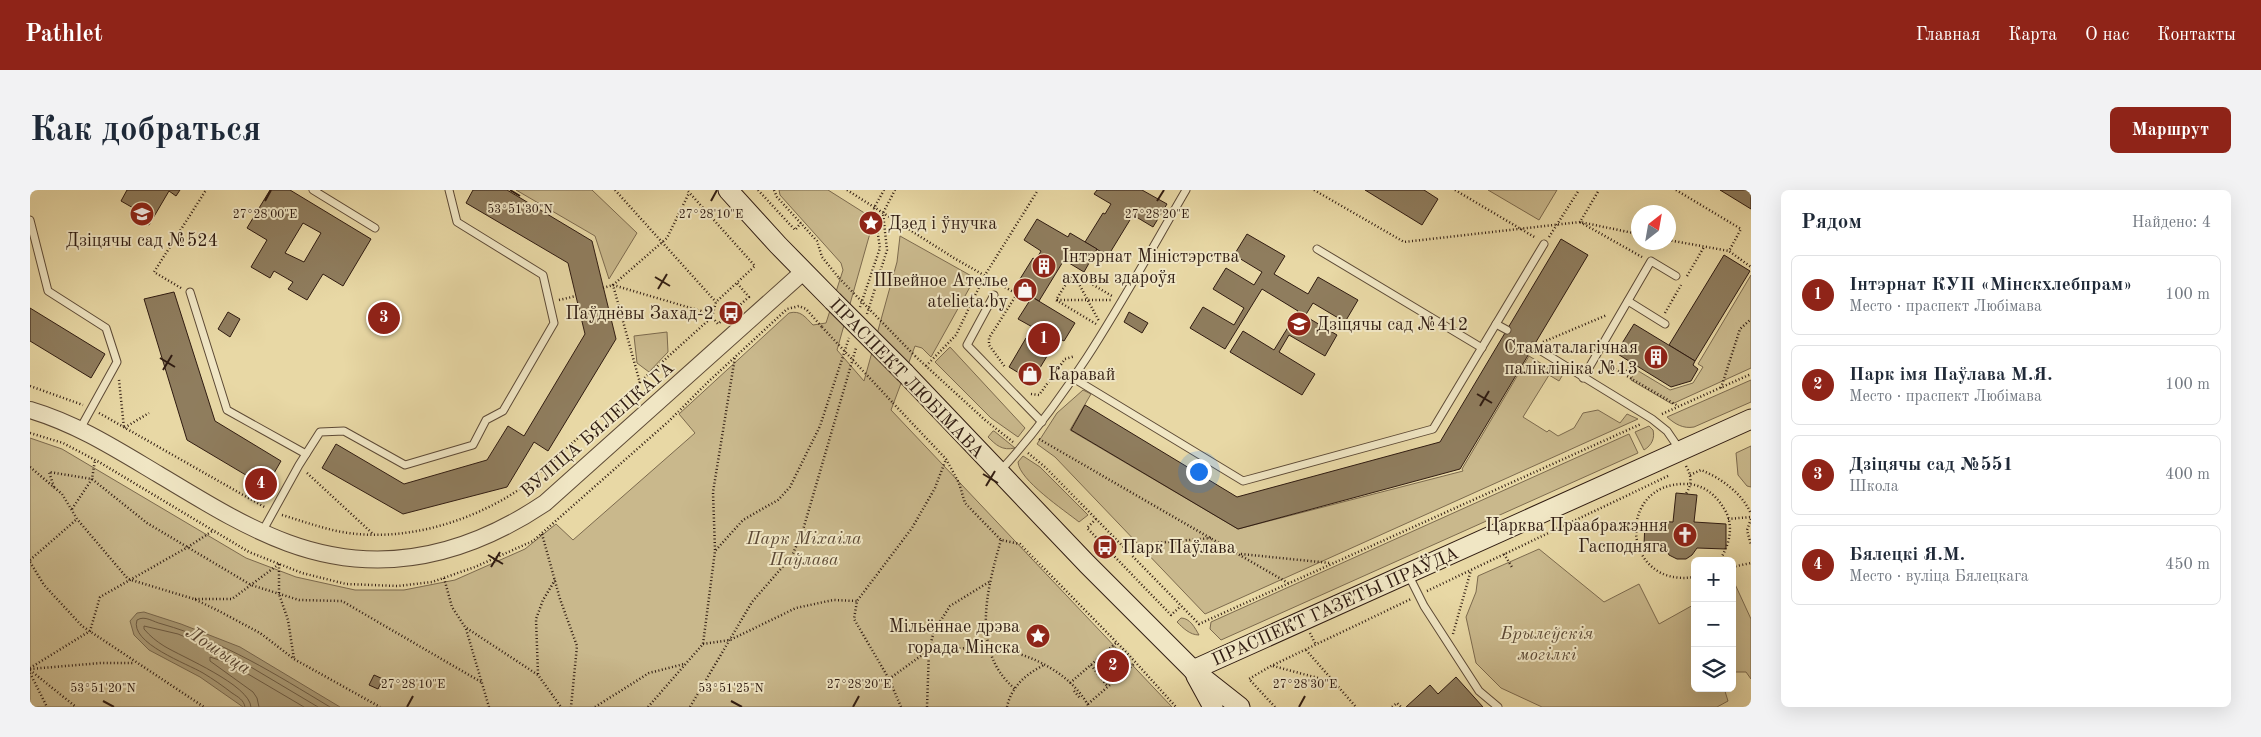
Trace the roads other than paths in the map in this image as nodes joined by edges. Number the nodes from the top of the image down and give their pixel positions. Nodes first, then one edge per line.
1 (313, 190) edge
2 (449, 190) edge
3 (728, 190) edge
4 (1186, 190) edge
5 (30, 220) edge
6 (375, 228) dead end
7 (1544, 244) road end
8 (1317, 248) dead end
9 (803, 272) junction
10 (1676, 276) dead end
11 (190, 292) road end
12 (994, 296) dead end
13 (1626, 305) junction
14 (1496, 324) junction
15 (1665, 324) dead end
16 (1507, 330) dead end
17 (1533, 346) road end
18 (1482, 348) junction
19 (1073, 378) junction
20 (1583, 378) junction
21 (30, 410) edge
22 (1751, 419) edge
23 (1042, 422) junction
24 (80, 429) junction
25 (306, 454) junction
26 (1687, 460) junction
27 (998, 473) junction
28 (262, 532) junction
29 (1408, 574) junction
30 (1193, 670) junction
31 (1213, 707) edge
32 (1240, 707) edge
33 (1498, 707) edge

1 - 6 lane
2 - 25 lane
3 - 9 main road, ПРАСПЕКТ ЛЮБІМАВА
4 - 19 lane
5 - 24 lane
7 - 14 lane
8 - 18 lane
9 - 27 main road, ПРАСПЕКТ ЛЮБІМАВА, bridge
9 - 28 street, ВУЛІЦА БЯЛЕЦКАГА
10 - 13 lane
11 - 25 lane
12 - 23 lane
13 - 15 lane
13 - 20 lane
14 - 16 lane
14 - 18 lane
17 - 20 lane
18 - 19 lane
19 - 23 lane
20 - 26 lane
21 - 24 street, ВУЛІЦА БЯЛЕЦКАГА
22 - 26 main road, ПРАСПЕКТ ГАЗЕТЫ ПРАЎДА
23 - 27 lane
24 - 28 street, ВУЛІЦА БЯЛЕЦКАГА
25 - 28 lane
26 - 29 main road, ПРАСПЕКТ ГАЗЕТЫ ПРАЎДА
27 - 30 main road, ПРАСПЕКТ ЛЮБІМАВА
29 - 30 main road, ПРАСПЕКТ ГАЗЕТЫ ПРАЎДА
29 - 33 lane
30 - 31 main road, ПРАСПЕКТ ЛЮБІМАВА
30 - 32 main road, ПРАСПЕКТ ЛЮБІМАВА

